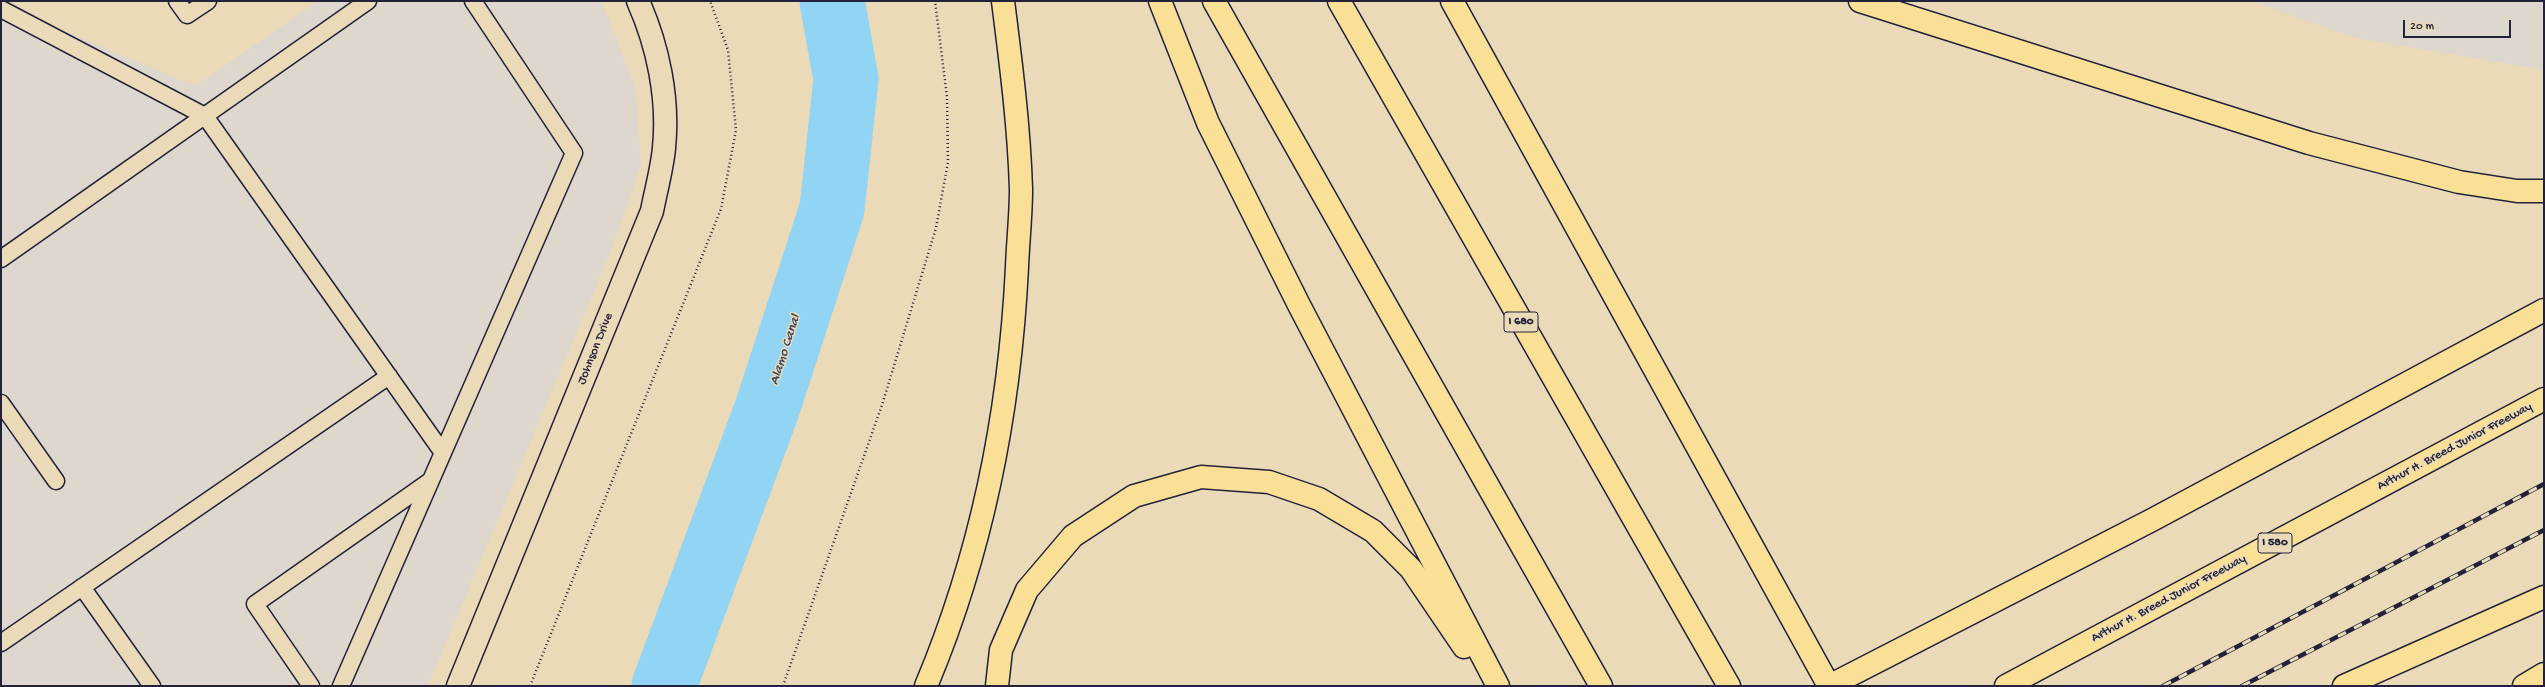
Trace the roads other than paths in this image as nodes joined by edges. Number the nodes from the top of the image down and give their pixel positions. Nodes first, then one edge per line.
1 (177, 1) edge
2 (208, 1) edge
3 (368, 1) edge
4 (473, 1) edge
5 (638, 1) edge
6 (1003, 1) edge
7 (1160, 1) edge
8 (1214, 1) edge
9 (1339, 1) edge
10 (1452, 1) edge
11 (1860, 1) edge
12 (1, 9) edge
13 (205, 116) junction
14 (2544, 191) edge
15 (1, 259) edge
16 (2544, 310) edge
17 (389, 376) junction
18 (2544, 399) edge
19 (1, 403) edge
20 (444, 453) junction
21 (56, 481) dead end
22 (430, 481) junction
23 (82, 587) junction
24 (2544, 597) edge
25 (1, 643) edge
26 (2544, 674) edge
27 (152, 686) edge
28 (311, 686) edge
29 (341, 686) edge
30 (458, 686) edge
31 (926, 686) edge
32 (997, 686) edge
33 (1490, 686) edge
34 (1498, 686) edge
35 (1601, 686) edge
36 (1729, 686) edge
37 (1829, 686) edge
38 (2006, 686) edge
39 (2344, 686) edge
40 (2524, 686) edge

1 - 2 lane
3 - 13 lane
4 - 20 lane
5 - 30 street, Johnson Drive
6 - 31 highway
7 - 34 highway
8 - 35 highway
9 - 36 highway, I 680
10 - 37 highway
11 - 14 highway
12 - 13 lane
13 - 15 lane
13 - 17 lane
16 - 37 highway
17 - 20 lane
17 - 23 lane
18 - 38 highway, Arthur H. Breed Junior Freeway / I 580
19 - 21 lane
20 - 22 lane
22 - 28 lane
22 - 29 lane
23 - 25 lane
23 - 27 lane
24 - 39 highway
26 - 40 highway
32 - 33 highway

